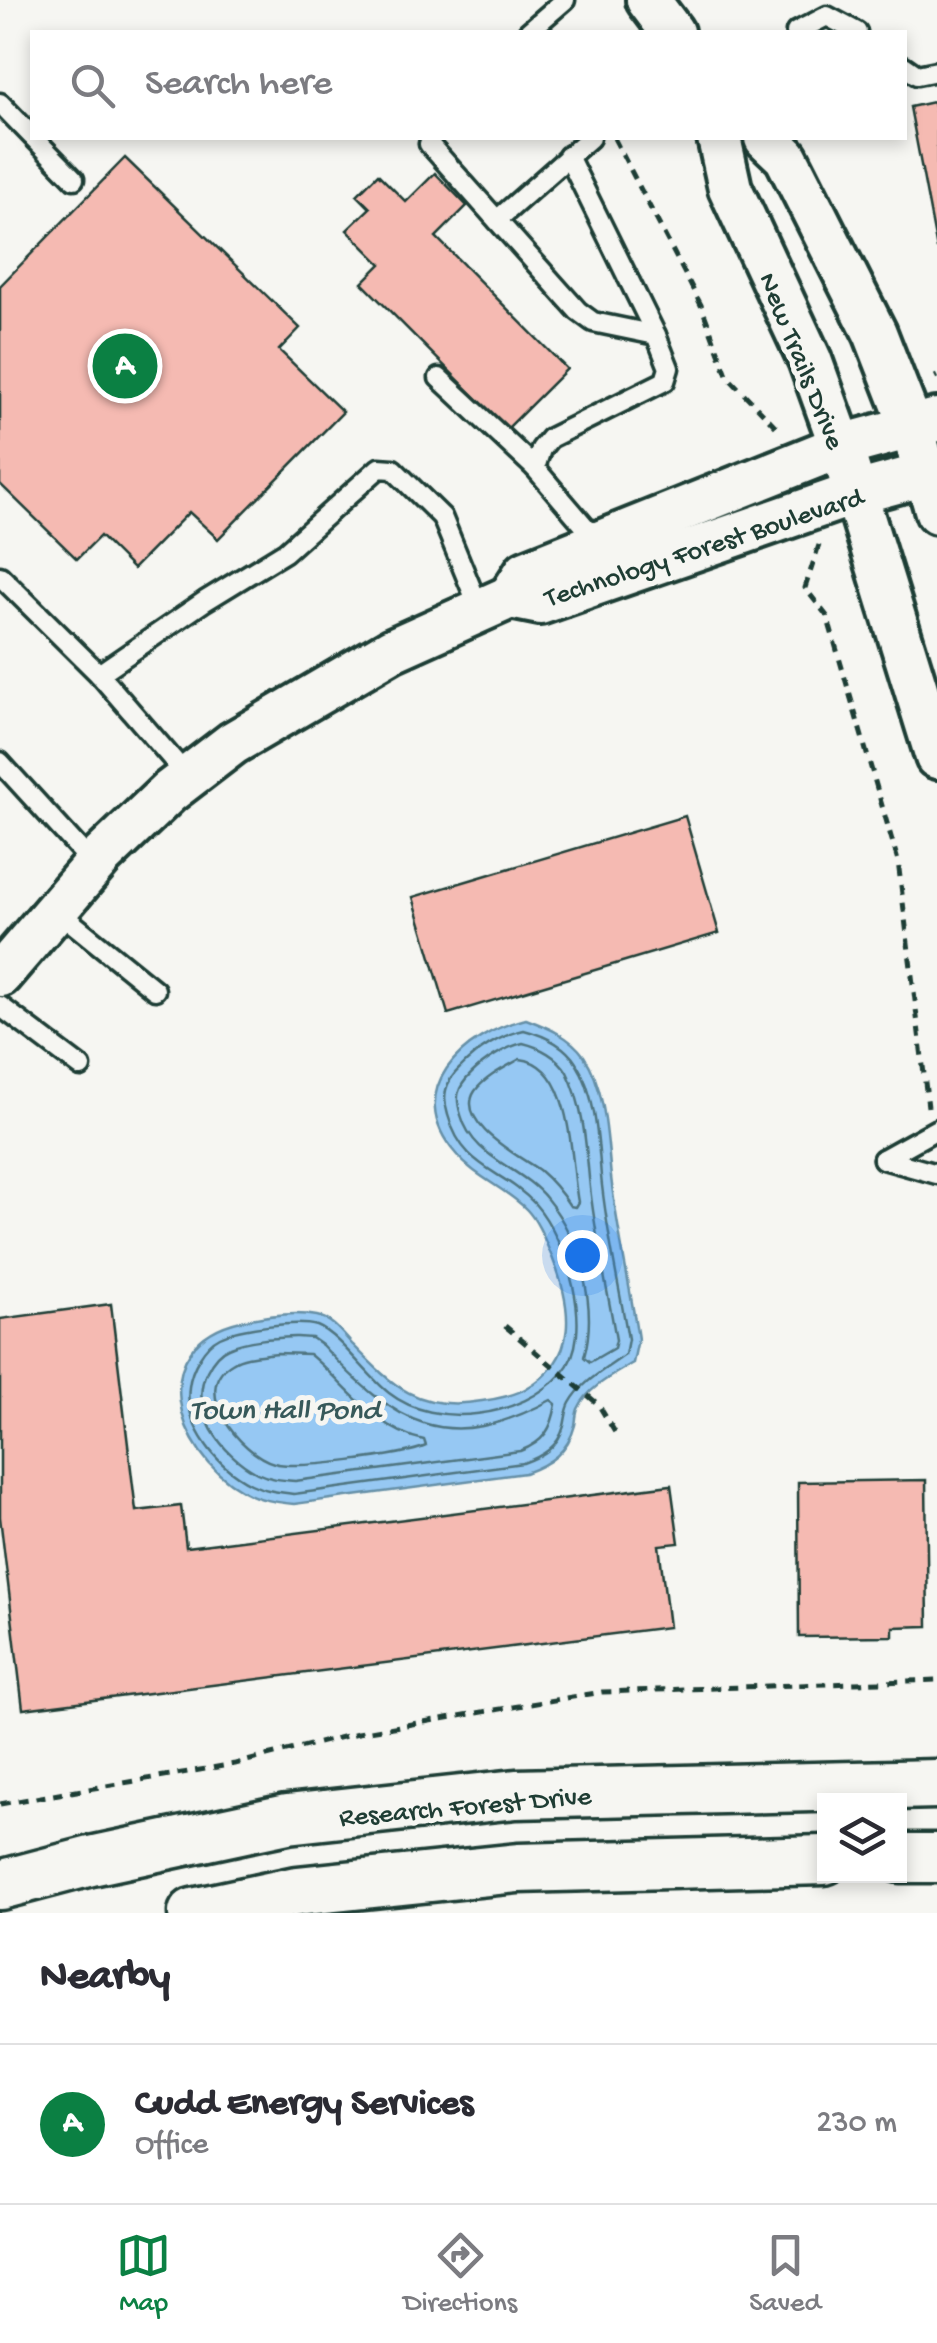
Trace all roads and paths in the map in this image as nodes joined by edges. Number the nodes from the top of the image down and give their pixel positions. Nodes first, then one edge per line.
1 (565, 0) edge
2 (648, 0) edge
3 (832, 8) edge
4 (530, 30) edge
5 (670, 30) edge
6 (799, 30) edge
7 (856, 30) edge
8 (907, 68) edge
9 (937, 71) edge
10 (0, 103) edge
11 (30, 134) edge
12 (36, 140) edge
13 (430, 140) edge
14 (588, 140) edge
15 (615, 140) edge
16 (719, 140) edge
17 (768, 140) edge
18 (568, 156) junction
19 (74, 179) dead end
20 (497, 220) junction
21 (656, 335) junction
22 (439, 378) dead end
23 (924, 424) edge
24 (841, 446) junction
25 (796, 463) junction
26 (534, 468) junction
27 (933, 486) edge
28 (856, 493) junction
29 (812, 510) junction
30 (599, 542) junction
31 (0, 576) edge
32 (495, 603) junction
33 (99, 674) junction
34 (937, 757) edge
35 (0, 762) edge
36 (188, 778) junction
37 (94, 865) junction
38 (55, 909) junction
39 (0, 975) edge
40 (155, 990) dead end
41 (0, 1006) edge
42 (81, 1067) dead end
43 (934, 1130) edge
44 (937, 1174) edge
45 (504, 1326) dead end
46 (616, 1434) dead end
47 (937, 1680) edge
48 (937, 1784) edge
49 (0, 1804) edge
50 (907, 1858) edge
51 (937, 1858) edge
52 (817, 1860) edge
53 (0, 1885) edge
54 (194, 1913) edge

1 - 4 lane
2 - 5 street
3 - 6 lane
3 - 7 lane
8 - 9 lane
10 - 11 lane
12 - 19 lane
13 - 20 lane
14 - 18 lane
15 - 25 path
16 - 24 street, New Trails Drive
17 - 23 street
18 - 20 lane
18 - 21 lane
20 - 21 lane
21 - 26 lane
22 - 26 lane
23 - 24 street
23 - 27 street
24 - 25 street
24 - 28 street, New Trails Drive
25 - 30 street
26 - 30 lane
27 - 28 street, Technology Forest Boulevard
28 - 29 street, Technology Forest Boulevard
28 - 34 street, New Trails Drive
29 - 32 street, Technology Forest Boulevard
29 - 43 path
30 - 32 street
31 - 33 lane
32 - 33 lane
32 - 36 street, Technology Forest Boulevard
33 - 36 lane
35 - 37 lane
36 - 37 street, Technology Forest Boulevard
37 - 38 street, Technology Forest Boulevard
38 - 39 street, Technology Forest Boulevard
38 - 40 lane
41 - 42 lane
43 - 44 lane
45 - 46 path
47 - 49 path
48 - 53 main road, Research Forest Drive
50 - 51 main road
52 - 54 main road

